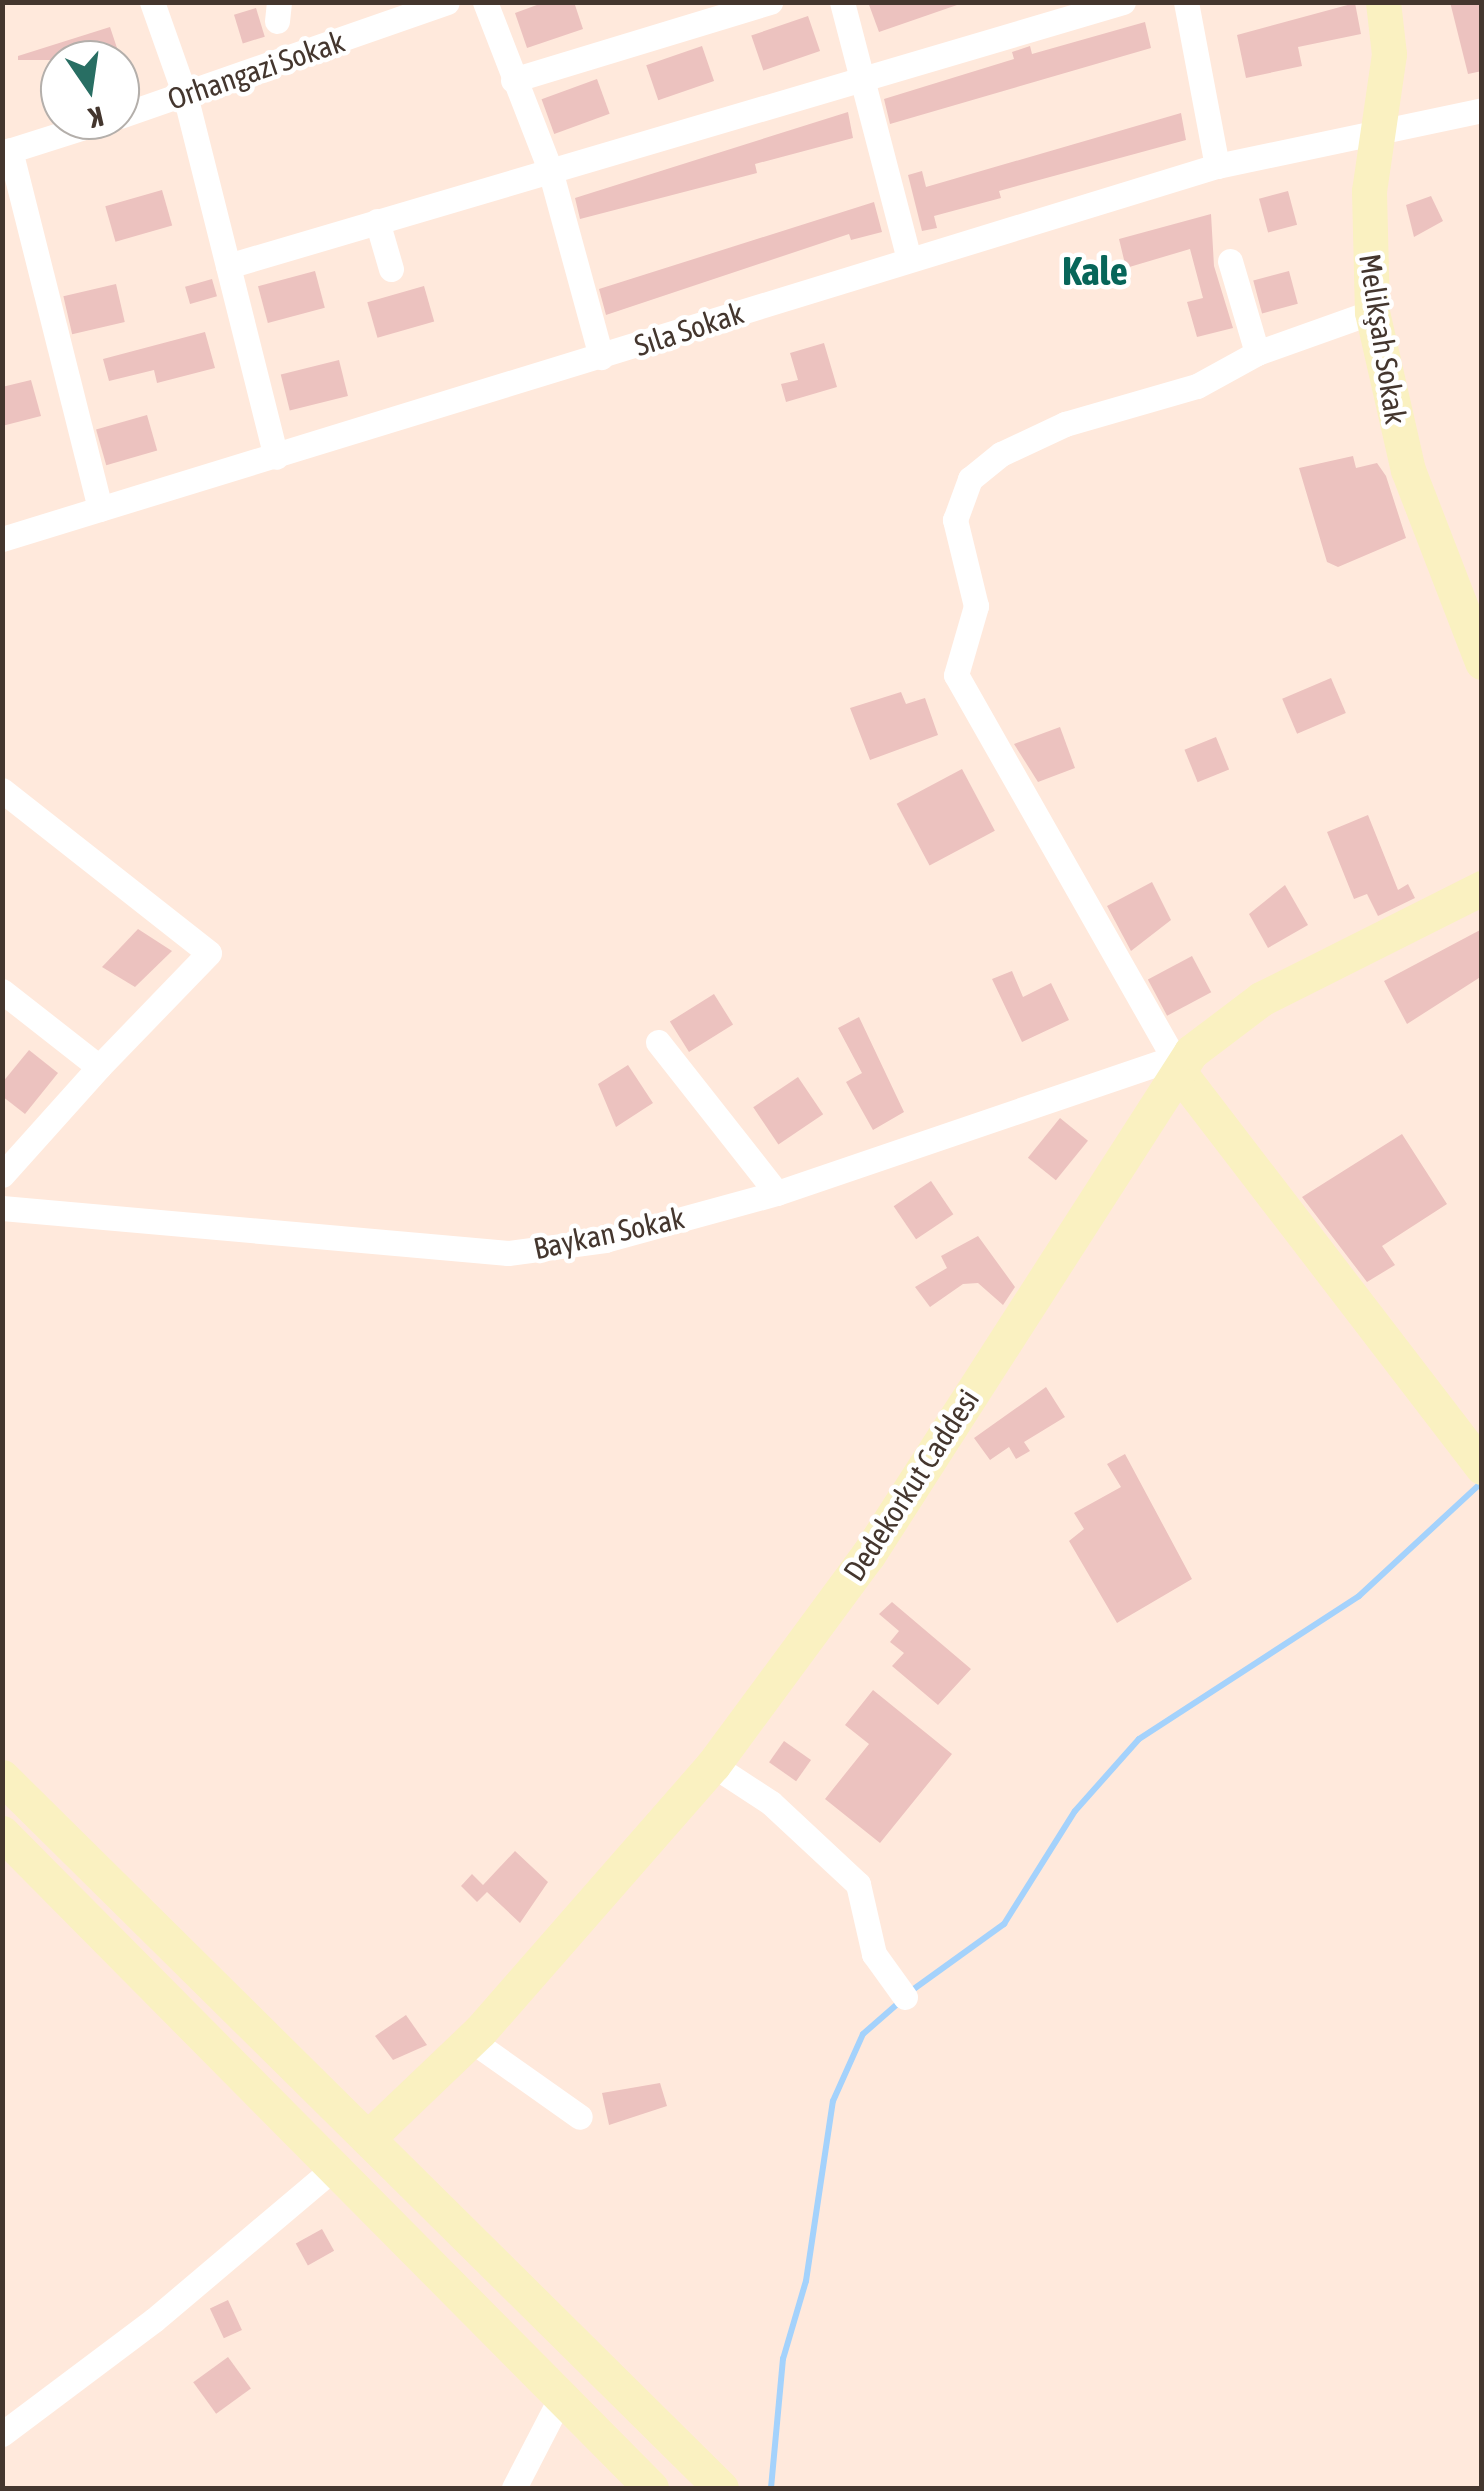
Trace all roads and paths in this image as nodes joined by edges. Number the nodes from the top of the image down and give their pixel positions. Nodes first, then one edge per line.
1 (152, 2) edge
2 (448, 2) edge
3 (485, 2) edge
4 (770, 2) edge
5 (842, 2) edge
6 (1186, 2) edge
7 (1383, 2) edge
8 (1114, 4) edge
9 (513, 80) junction
10 (865, 83) junction
11 (184, 95) junction
12 (140, 109) edge
13 (1482, 110) edge
14 (1380, 131) junction
15 (41, 140) edge
16 (6, 151) edge
17 (1216, 166) junction
18 (550, 170) junction
19 (378, 221) junction
20 (909, 258) junction
21 (1230, 261) dead end
22 (228, 266) junction
23 (391, 269) dead end
24 (1372, 312) junction
25 (1257, 353) junction
26 (601, 357) junction
27 (276, 457) junction
28 (100, 509) junction
29 (2, 539) edge
30 (1482, 662) edge
31 (2, 790) edge
32 (1482, 888) edge
33 (2, 992) edge
34 (658, 1042) dead end
35 (1181, 1061) junction
36 (99, 1066) junction
37 (2, 1175) edge
38 (778, 1193) junction
39 (2, 1208) edge
40 (1482, 1467) edge
41 (713, 1765) junction
42 (2, 1777) edge
43 (2, 1833) edge
44 (906, 1996) dead end
45 (471, 2040) junction
46 (580, 2116) dead end
47 (368, 2138) junction
48 (333, 2169) junction
49 (560, 2397) junction
50 (2, 2434) edge
51 (514, 2488) edge
52 (651, 2488) edge
53 (721, 2488) edge

1 - 11 street
2 - 11 street, Orhangazi Sokak
3 - 9 street
4 - 9 street
5 - 10 street
6 - 17 street
7 - 14 street, Melikşah Sokak
8 - 10 street
9 - 18 street
10 - 18 street
10 - 20 street
11 - 12 street, Orhangazi Sokak
11 - 22 street
13 - 14 street, Sıla Sokak
14 - 17 street, Sıla Sokak
14 - 24 street, Melikşah Sokak
15 - 16 street
16 - 28 street
17 - 20 street, Sıla Sokak
18 - 19 street
18 - 26 street
19 - 22 street
19 - 23 street
20 - 26 street, Sıla Sokak
21 - 25 street
22 - 27 street
24 - 25 street
24 - 30 street, Melikşah Sokak
25 - 35 street
26 - 27 street, Sıla Sokak
27 - 28 street, Sıla Sokak
28 - 29 street, Sıla Sokak
31 - 36 street
32 - 35 street, Dedekorkut Caddesi
33 - 36 street
34 - 38 street
35 - 38 street, Baykan Sokak
35 - 40 street
35 - 41 street, Dedekorkut Caddesi
36 - 37 street
38 - 39 street, Baykan Sokak
41 - 44 street
41 - 45 street, Dedekorkut Caddesi
42 - 47 street
43 - 48 street
45 - 46 street
45 - 47 street, Dedekorkut Caddesi
47 - 53 street
48 - 49 street
48 - 50 street
49 - 51 street
49 - 52 street

